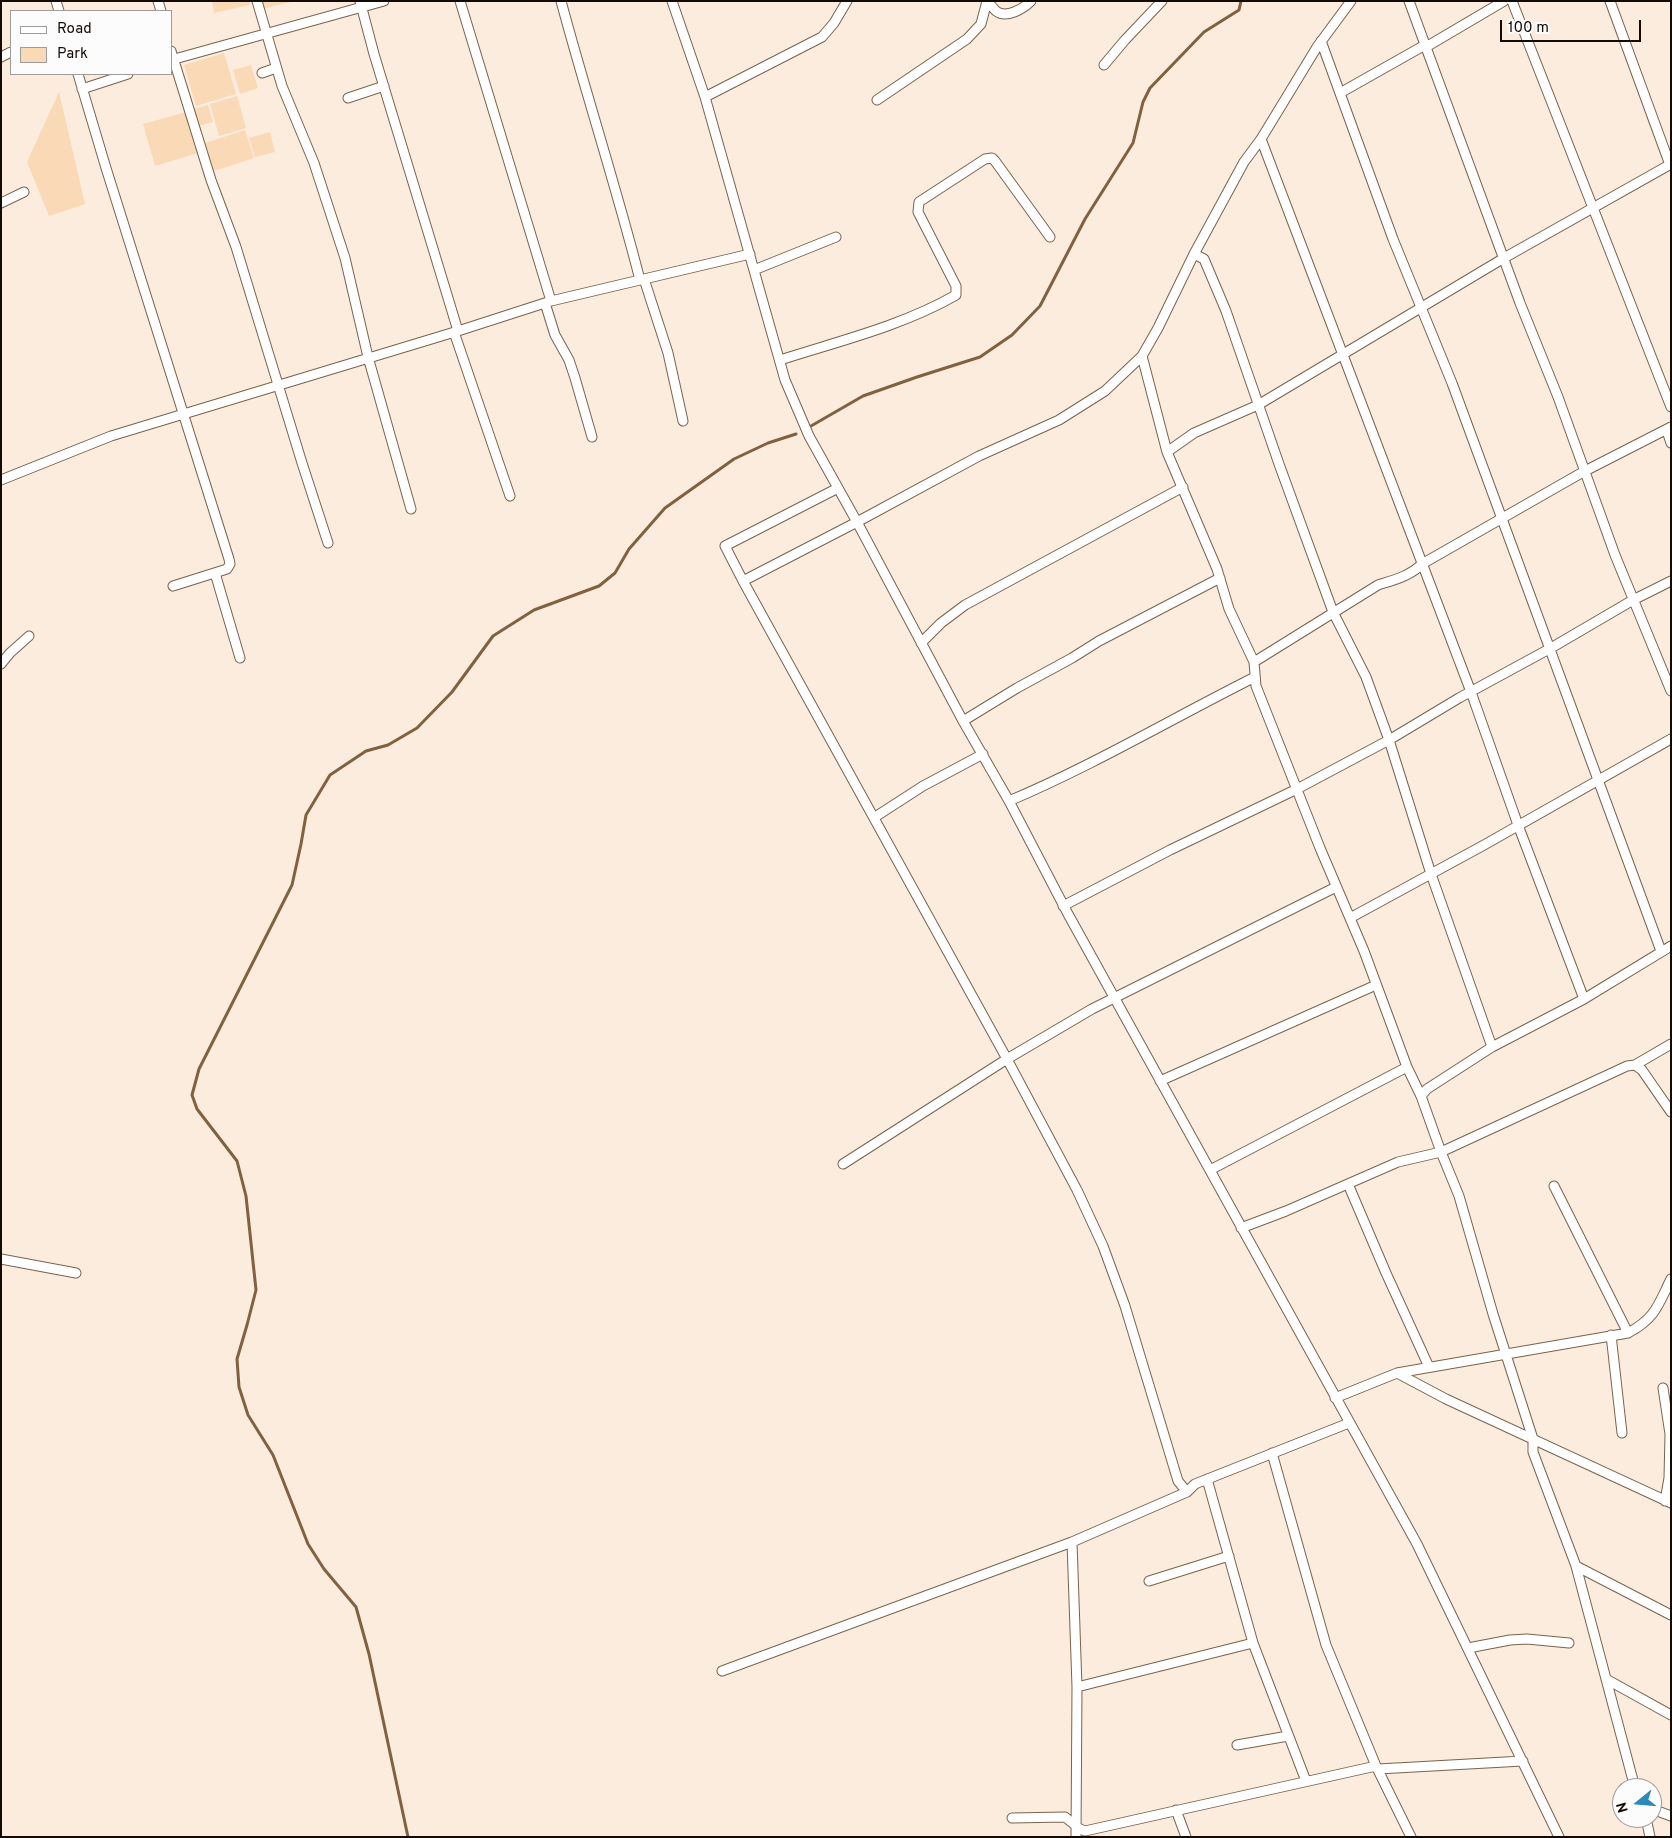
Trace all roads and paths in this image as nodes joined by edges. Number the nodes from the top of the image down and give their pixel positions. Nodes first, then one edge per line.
1 (257, 1) edge
2 (384, 1) edge
3 (460, 1) edge
4 (561, 1) edge
5 (672, 1) edge
6 (847, 1) edge
7 (987, 1) edge
8 (1031, 1) edge
9 (1162, 1) edge
10 (1351, 1) edge
11 (1408, 1) edge
12 (1504, 1) edge
13 (1512, 1) edge
14 (1610, 1) edge
15 (361, 5) edge
16 (267, 33) junction
17 (1321, 42) junction
18 (1425, 46) junction
19 (172, 57) edge
20 (1104, 65) dead end
21 (276, 68) junction
22 (262, 73) dead end
23 (78, 75) edge
24 (125, 75) edge
25 (384, 86) junction
26 (82, 89) junction
27 (1340, 93) junction
28 (705, 97) junction
29 (348, 98) dead end
30 (877, 100) dead end
31 (1262, 139) junction
32 (1671, 165) edge
33 (24, 192) dead end
34 (1, 203) edge
35 (1592, 208) junction
36 (836, 237) dead end
37 (1050, 237) dead end
38 (750, 254) junction
39 (1194, 254) junction
40 (1504, 258) junction
41 (754, 270) junction
42 (642, 279) junction
43 (548, 302) junction
44 (1421, 307) junction
45 (456, 332) junction
46 (1344, 354) junction
47 (1142, 356) junction
48 (368, 358) junction
49 (780, 360) junction
50 (279, 384) junction
51 (1258, 405) junction
52 (1671, 407) edge
53 (184, 413) junction
54 (683, 421) dead end
55 (1671, 427) edge
56 (592, 437) dead end
57 (1671, 443) edge
58 (1167, 452) junction
59 (1583, 472) junction
60 (1, 480) edge
61 (1183, 487) junction
62 (838, 488) junction
63 (510, 496) dead end
64 (411, 509) dead end
65 (1501, 518) junction
66 (857, 522) junction
67 (328, 543) dead end
68 (1422, 564) junction
69 (215, 573) junction
70 (1220, 578) junction
71 (743, 580) junction
72 (1671, 581) edge
73 (173, 586) dead end
74 (1634, 600) junction
75 (1333, 612) junction
76 (29, 636) dead end
77 (921, 644) junction
78 (1551, 648) junction
79 (240, 658) dead end
80 (1254, 662) junction
81 (1, 664) edge
82 (1255, 677) junction
83 (1671, 691) edge
84 (1472, 692) junction
85 (964, 721) junction
86 (1671, 739) edge
87 (1389, 740) junction
88 (983, 754) junction
89 (1599, 779) junction
90 (1297, 789) junction
91 (1009, 801) junction
92 (874, 817) junction
93 (1518, 825) junction
94 (1431, 874) junction
95 (1336, 887) junction
96 (1063, 906) junction
97 (1350, 918) junction
98 (1671, 946) edge
99 (1662, 951) junction
100 (1376, 985) junction
101 (1114, 998) junction
102 (1584, 999) junction
103 (1671, 1044) edge
104 (1492, 1048) junction
105 (1007, 1059) junction
106 (1635, 1065) junction
107 (1407, 1067) junction
108 (1160, 1081) junction
109 (1421, 1096) junction
110 (1671, 1112) edge
111 (1441, 1152) junction
112 (842, 1164) dead end
113 (1210, 1170) junction
114 (1348, 1184) junction
115 (1554, 1186) dead end
116 (1241, 1228) junction
117 (1, 1259) edge
118 (76, 1273) dead end
119 (1671, 1279) edge
120 (1628, 1332) junction
121 (1611, 1335) junction
122 (1505, 1353) junction
123 (1429, 1367) junction
124 (1396, 1373) junction
125 (1663, 1388) dead end
126 (1335, 1398) junction
127 (1349, 1424) junction
128 (1622, 1433) dead end
129 (1533, 1439) junction
130 (1272, 1454) junction
131 (1207, 1479) junction
132 (1187, 1492) junction
133 (1668, 1502) edge
134 (1072, 1542) junction
135 (1229, 1556) junction
136 (1576, 1566) junction
137 (1149, 1581) dead end
138 (1671, 1615) edge
139 (1253, 1643) junction
140 (1569, 1643) dead end
141 (1468, 1648) junction
142 (722, 1671) dead end
143 (1606, 1679) junction
144 (1077, 1686) junction
145 (1671, 1714) edge
146 (1288, 1736) junction
147 (1237, 1745) dead end
148 (1523, 1761) junction
149 (1377, 1767) junction
150 (1632, 1778) edge
151 (1306, 1782) junction
152 (1176, 1810) junction
153 (1012, 1818) dead end
154 (1076, 1825) junction
155 (1076, 1837) edge
156 (1186, 1837) edge
157 (1411, 1837) edge
158 (1559, 1837) edge

1 - 16 street
2 - 15 street
3 - 43 street
4 - 42 street
5 - 28 street
6 - 28 street
7 - 8 street
7 - 30 street
9 - 20 street
10 - 17 street
11 - 18 street
12 - 18 street
13 - 35 street
14 - 32 street
15 - 16 street
15 - 25 street
16 - 19 street
16 - 21 street
17 - 27 street
17 - 31 street
18 - 27 street
18 - 40 street
19 - 50 street
21 - 22 street
21 - 48 street
23 - 26 street
24 - 26 street
25 - 29 street
25 - 45 street
26 - 53 street
27 - 44 street
28 - 38 street
31 - 39 street
31 - 46 street
32 - 35 street
33 - 34 street
35 - 40 street
35 - 52 street
36 - 41 street
37 - 49 street
38 - 41 street
38 - 42 street
39 - 47 street
39 - 51 street
40 - 44 street
40 - 59 street
41 - 49 street
42 - 43 street
42 - 54 street
43 - 45 street
43 - 56 street
44 - 46 street
44 - 65 street
45 - 48 street
45 - 63 street
46 - 51 street
46 - 68 street
47 - 58 street
47 - 66 street
48 - 50 street
48 - 64 street
49 - 62 street
50 - 53 street
50 - 67 street
51 - 58 street
51 - 75 street
53 - 60 street
53 - 69 street
55 - 57 street
55 - 59 street
58 - 61 street
59 - 65 street
59 - 74 street
61 - 70 street
61 - 77 street
62 - 66 street
62 - 71 street
65 - 68 street
65 - 78 street
66 - 71 street
66 - 77 street
68 - 75 street
68 - 84 street
69 - 73 street
69 - 79 street
70 - 80 street
70 - 85 street
71 - 92 street
72 - 74 street
74 - 78 street
74 - 83 street
75 - 80 street
75 - 87 street
76 - 81 street
77 - 85 street
78 - 84 street
78 - 89 street
80 - 82 street
82 - 90 street
82 - 91 street
84 - 87 street
84 - 93 street
85 - 88 street
86 - 89 street
87 - 90 street
87 - 94 street
88 - 91 street
88 - 92 street
89 - 93 street
89 - 99 street
90 - 95 street
90 - 96 street
91 - 96 street
92 - 105 street
93 - 94 street
93 - 102 street
94 - 97 street
94 - 104 street
95 - 97 street
95 - 101 street
96 - 101 street
97 - 100 street
98 - 99 street
99 - 102 street
100 - 107 street
100 - 108 street
101 - 105 street
101 - 108 street
102 - 104 street
103 - 106 street
104 - 109 street
105 - 112 street
105 - 132 street
106 - 110 street
106 - 111 street
107 - 109 street
107 - 113 street
108 - 113 street
109 - 111 street
111 - 114 street
111 - 122 street
113 - 116 street
114 - 116 street
114 - 123 street
115 - 120 street
116 - 126 street
117 - 118 street
119 - 120 street
120 - 121 street
121 - 122 street
121 - 128 street
122 - 123 street
122 - 129 street
123 - 124 street
124 - 126 street
124 - 129 street
125 - 133 street
126 - 127 street
127 - 130 street
127 - 141 street
129 - 133 street
129 - 136 street
130 - 131 street
130 - 149 street
131 - 132 street
131 - 135 street
132 - 134 street
134 - 142 street
134 - 144 street
135 - 137 street
135 - 139 street
136 - 138 street
136 - 143 street
139 - 144 street
139 - 146 street
140 - 141 street
141 - 148 street
143 - 145 street
143 - 150 street
144 - 154 street
146 - 147 street
146 - 151 street
148 - 149 street
148 - 158 street
149 - 151 street
149 - 157 street
151 - 152 street
152 - 154 street
152 - 156 street
153 - 154 street
154 - 155 street

